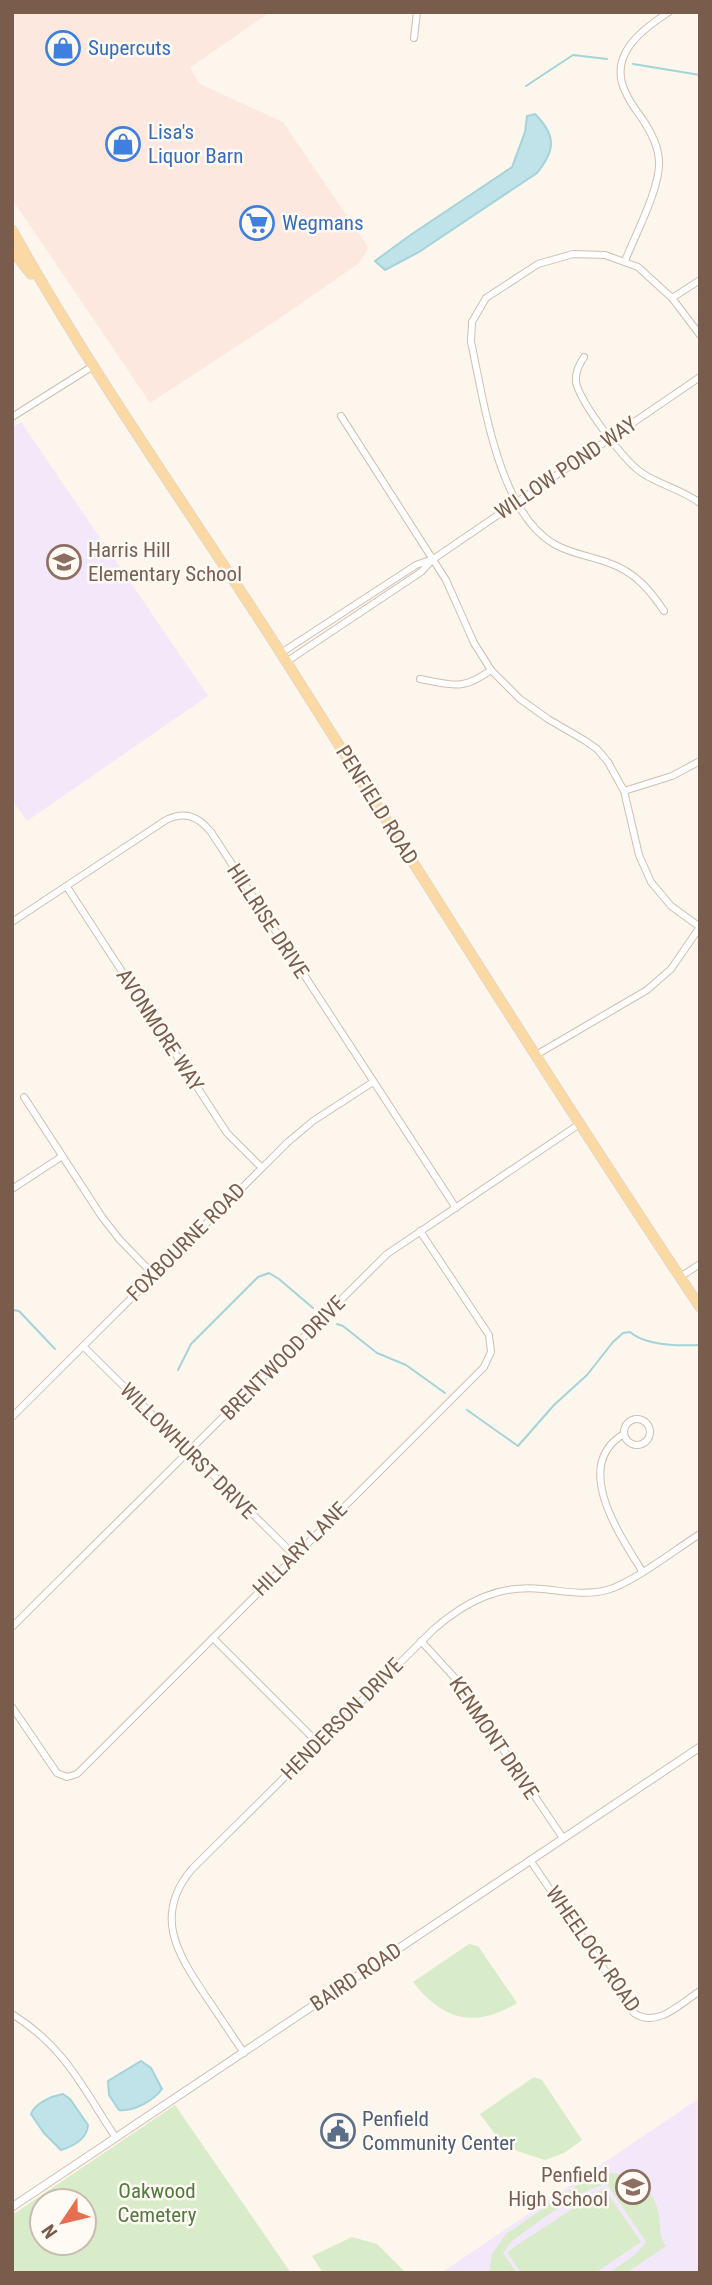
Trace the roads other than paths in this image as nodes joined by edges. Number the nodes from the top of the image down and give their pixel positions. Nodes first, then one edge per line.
1 (417, 12) edge
2 (668, 12) edge
3 (414, 38) dead end
4 (12, 230) edge
5 (12, 250) edge
6 (625, 261) junction
7 (700, 280) edge
8 (672, 298) junction
9 (53, 303) junction
10 (700, 335) edge
11 (583, 357) dead end
12 (93, 366) junction
13 (700, 377) edge
14 (341, 416) dead end
15 (12, 417) edge
16 (611, 439) junction
17 (516, 501) junction
18 (700, 503) edge
19 (432, 559) junction
20 (664, 611) dead end
21 (283, 657) junction
22 (491, 670) junction
23 (420, 679) dead end
24 (700, 761) edge
25 (624, 791) junction
26 (67, 887) junction
27 (12, 922) edge
28 (700, 927) edge
29 (536, 1055) junction
30 (373, 1082) junction
31 (24, 1097) dead end
32 (581, 1123) junction
33 (61, 1157) junction
34 (261, 1167) junction
35 (12, 1189) edge
36 (456, 1208) junction
37 (420, 1231) junction
38 (700, 1264) edge
39 (154, 1275) junction
40 (680, 1277) junction
41 (700, 1307) edge
42 (83, 1346) junction
43 (12, 1417) edge
44 (624, 1434) junction
45 (189, 1452) junction
46 (700, 1534) edge
47 (294, 1555) junction
48 (642, 1572) junction
49 (12, 1627) edge
50 (213, 1638) junction
51 (421, 1641) junction
52 (12, 1707) edge
53 (318, 1743) junction
54 (700, 1747) edge
55 (562, 1838) junction
56 (530, 1860) junction
57 (700, 1991) edge
58 (12, 2014) edge
59 (244, 2053) junction
60 (116, 2138) junction
61 (12, 2207) edge

1 - 3 street
2 - 6 street
4 - 9 main road, PENFIELD ROAD
5 - 9 main road, PENFIELD ROAD
6 - 8 street
6 - 17 street
7 - 8 street
8 - 10 street
9 - 12 main road, PENFIELD ROAD
11 - 16 street
12 - 15 street
12 - 21 main road, PENFIELD ROAD
13 - 16 street, WILLOW POND WAY
14 - 19 street
16 - 17 street, WILLOW POND WAY
16 - 18 street
17 - 19 street, WILLOW POND WAY
17 - 20 street
19 - 21 street, WILLOW POND WAY
19 - 22 street
21 - 29 main road, PENFIELD ROAD
22 - 23 street
22 - 25 street
24 - 25 street
25 - 28 street
26 - 27 street, HILLRISE DRIVE
26 - 30 street, HILLRISE DRIVE
26 - 34 street, AVONMORE WAY
28 - 29 street
29 - 32 main road, PENFIELD ROAD
30 - 34 street, FOXBOURNE ROAD
30 - 36 street, HILLRISE DRIVE
31 - 33 street
32 - 36 street, BRENTWOOD DRIVE
32 - 40 main road, PENFIELD ROAD
33 - 35 street
33 - 39 street
34 - 39 street, FOXBOURNE ROAD
36 - 37 street, BRENTWOOD DRIVE
37 - 45 street, BRENTWOOD DRIVE
37 - 47 street, HILLARY LANE
38 - 40 street
39 - 42 street, FOXBOURNE ROAD
40 - 41 main road, PENFIELD ROAD
42 - 43 street, FOXBOURNE ROAD
42 - 45 street, WILLOWHURST DRIVE
44 - 44 street
44 - 48 street
45 - 47 street, WILLOWHURST DRIVE
45 - 49 street, BRENTWOOD DRIVE
46 - 48 street, HENDERSON DRIVE
47 - 50 street, HILLARY LANE
48 - 51 street, HENDERSON DRIVE
50 - 52 street, HILLARY LANE
50 - 53 street
51 - 53 street, HENDERSON DRIVE
51 - 55 street, KENMONT DRIVE
53 - 59 street, HENDERSON DRIVE
54 - 55 street, BAIRD ROAD
55 - 56 street, BAIRD ROAD
56 - 57 street, WHEELOCK ROAD
56 - 59 street, BAIRD ROAD
58 - 60 street
59 - 60 street, BAIRD ROAD
60 - 61 street, BAIRD ROAD

